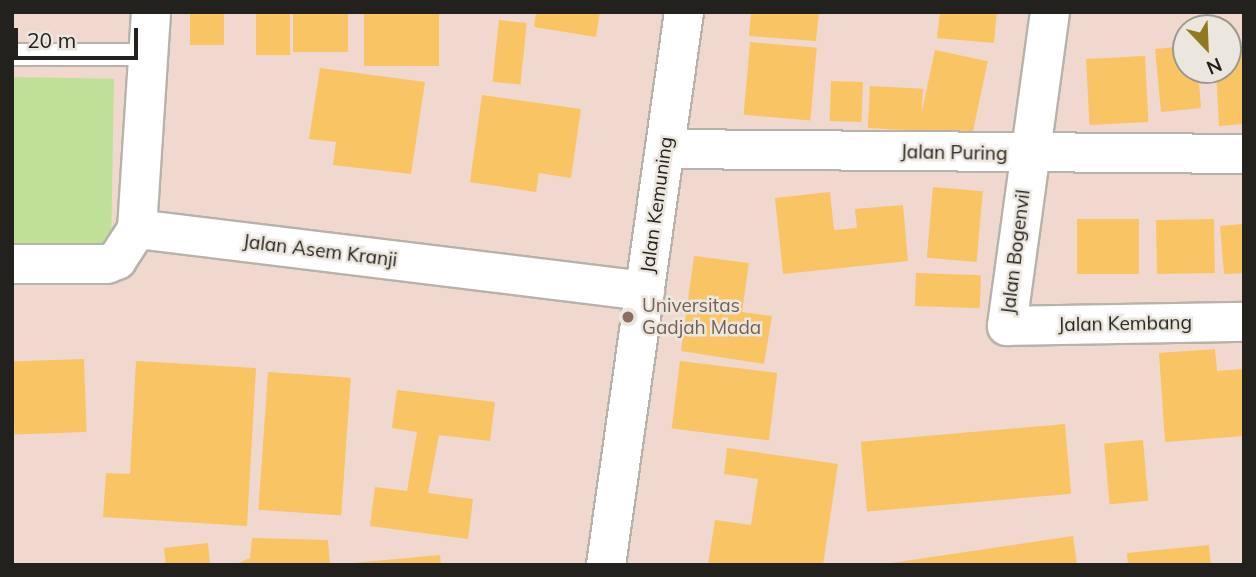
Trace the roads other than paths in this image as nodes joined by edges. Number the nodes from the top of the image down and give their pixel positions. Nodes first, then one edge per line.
1 (151, 12) edge
2 (684, 12) edge
3 (1050, 12) edge
4 (12, 54) edge
5 (144, 54) junction
6 (665, 149) junction
7 (1028, 154) junction
8 (1244, 154) edge
9 (137, 229) junction
10 (12, 264) edge
11 (645, 290) junction
12 (1244, 322) edge
13 (1007, 326) joint
14 (606, 565) edge

1 - 5 street
2 - 6 street, Jalan Kemuning
3 - 7 street, Jalan Bogenvil
4 - 5 lane
5 - 9 street
6 - 7 street, Jalan Puring
6 - 11 street, Jalan Kemuning
7 - 8 street, Jalan Puring
7 - 13 street, Jalan Bogenvil
9 - 10 street
9 - 11 street, Jalan Asem Kranji
11 - 14 street, Jalan Kemuning
12 - 13 street, Jalan Kembang

